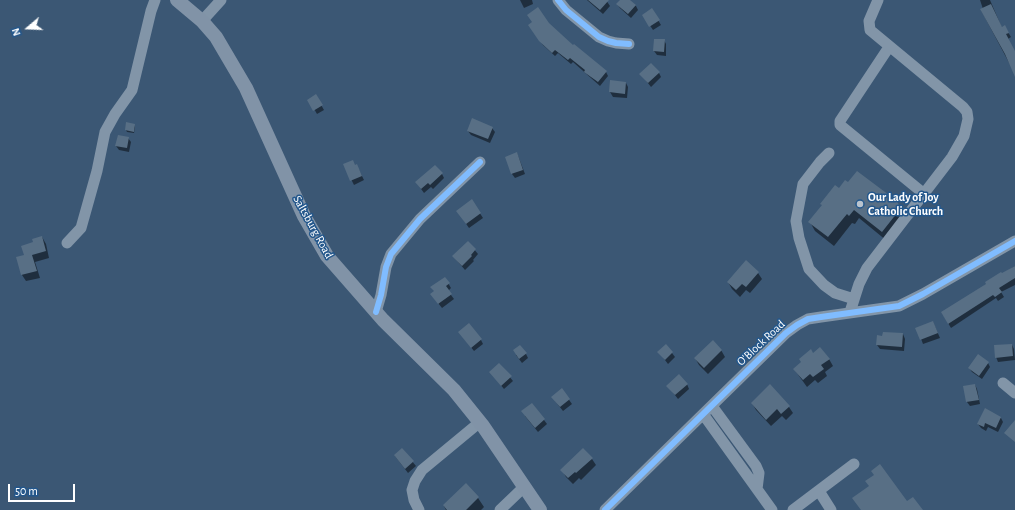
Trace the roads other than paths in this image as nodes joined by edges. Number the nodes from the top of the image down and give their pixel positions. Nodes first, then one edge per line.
1 (155, 0) edge
2 (177, 0) edge
3 (221, 0) edge
4 (558, 0) edge
5 (878, 0) edge
6 (202, 21) junction
7 (629, 44) dead end
8 (889, 46) junction
9 (829, 153) dead end
10 (480, 162) dead end
11 (923, 193) junction
12 (1015, 241) edge
13 (67, 243) dead end
14 (854, 299) junction
15 (376, 312) junction
16 (850, 312) junction
17 (1003, 383) dead end
18 (1015, 393) edge
19 (712, 406) junction
20 (703, 414) junction
21 (480, 422) junction
22 (854, 464) dead end
23 (524, 487) junction
24 (757, 489) junction
25 (818, 491) junction
26 (419, 510) edge
27 (500, 510) edge
28 (540, 510) edge
29 (604, 510) edge
30 (772, 510) edge
31 (793, 510) edge
32 (831, 510) edge

1 - 13 street
2 - 6 main road, Saltsburg Road
3 - 6 street
4 - 7 street
5 - 8 street
6 - 15 main road, Saltsburg Road
8 - 11 street
8 - 11 street
9 - 14 street
10 - 15 street
11 - 14 street
12 - 16 street, O'Block Road
14 - 16 street
15 - 21 main road, Saltsburg Road
16 - 19 street, O'Block Road
17 - 18 street
19 - 20 street, O'Block Road
19 - 24 street
20 - 24 street
20 - 29 street, O'Block Road
21 - 23 main road, Saltsburg Road
21 - 26 street
22 - 25 street
23 - 27 street
23 - 28 main road, Saltsburg Road
24 - 30 street
25 - 31 street
25 - 32 street

